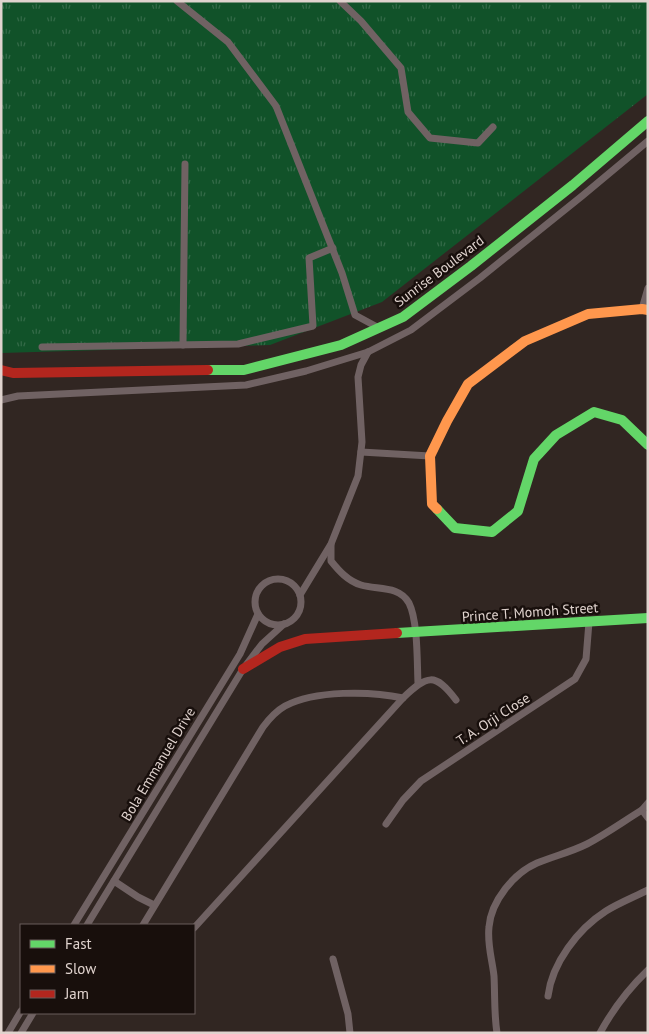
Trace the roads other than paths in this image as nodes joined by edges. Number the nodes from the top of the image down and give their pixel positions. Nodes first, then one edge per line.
1 (177, 1) edge
2 (340, 1) edge
3 (648, 121) edge
4 (493, 127) dead end
5 (648, 141) edge
6 (184, 164) dead end
7 (332, 248) junction
8 (648, 288) edge
9 (645, 310) edge
10 (379, 328) junction
11 (183, 345) junction
12 (42, 347) dead end
13 (368, 352) junction
14 (1, 370) edge
15 (1, 400) edge
16 (648, 445) edge
17 (361, 452) junction
18 (430, 456) junction
19 (331, 544) junction
20 (300, 595) junction
21 (258, 614) junction
22 (648, 618) edge
23 (589, 622) junction
24 (284, 624) junction
25 (415, 633) junction
26 (244, 669) junction
27 (418, 683) junction
28 (403, 698) junction
29 (456, 700) dead end
30 (648, 803) edge
31 (642, 810) junction
32 (648, 818) edge
33 (386, 824) dead end
34 (114, 881) junction
35 (648, 890) edge
36 (154, 905) junction
37 (75, 924) edge
38 (88, 924) edge
39 (143, 924) edge
40 (195, 927) edge
41 (333, 959) dead end
42 (648, 970) edge
43 (548, 996) dead end
44 (20, 1013) edge
45 (32, 1014) edge
46 (8, 1033) edge
47 (21, 1033) edge
48 (350, 1033) edge
49 (497, 1033) edge
50 (600, 1033) edge

1 - 7 street
2 - 4 street
3 - 10 street, Sunrise Boulevard
5 - 13 street
6 - 11 street
7 - 10 street
7 - 11 street
8 - 9 street
9 - 18 street
10 - 14 street, Sunrise Boulevard
11 - 12 street
13 - 15 street
13 - 17 street
16 - 18 street
17 - 18 street
17 - 19 street
19 - 20 street
19 - 25 street
20 - 21 street
20 - 24 street
21 - 24 street
21 - 37 street, Bola Emmanuel Drive
22 - 23 street, Prince T. Momoh Street
23 - 25 street, Prince T. Momoh Street
23 - 33 street, T. A. Orji Close
24 - 26 street, Bola Emmanuel Drive
25 - 26 street, Prince T. Momoh Street
25 - 27 street
26 - 34 street, Bola Emmanuel Drive
27 - 28 street
27 - 29 street
28 - 36 street
28 - 40 street
30 - 31 street
31 - 32 street
31 - 49 street
34 - 36 street
34 - 38 street, Bola Emmanuel Drive
35 - 43 street
36 - 39 street
41 - 48 street
42 - 50 street
44 - 46 street
45 - 47 street

